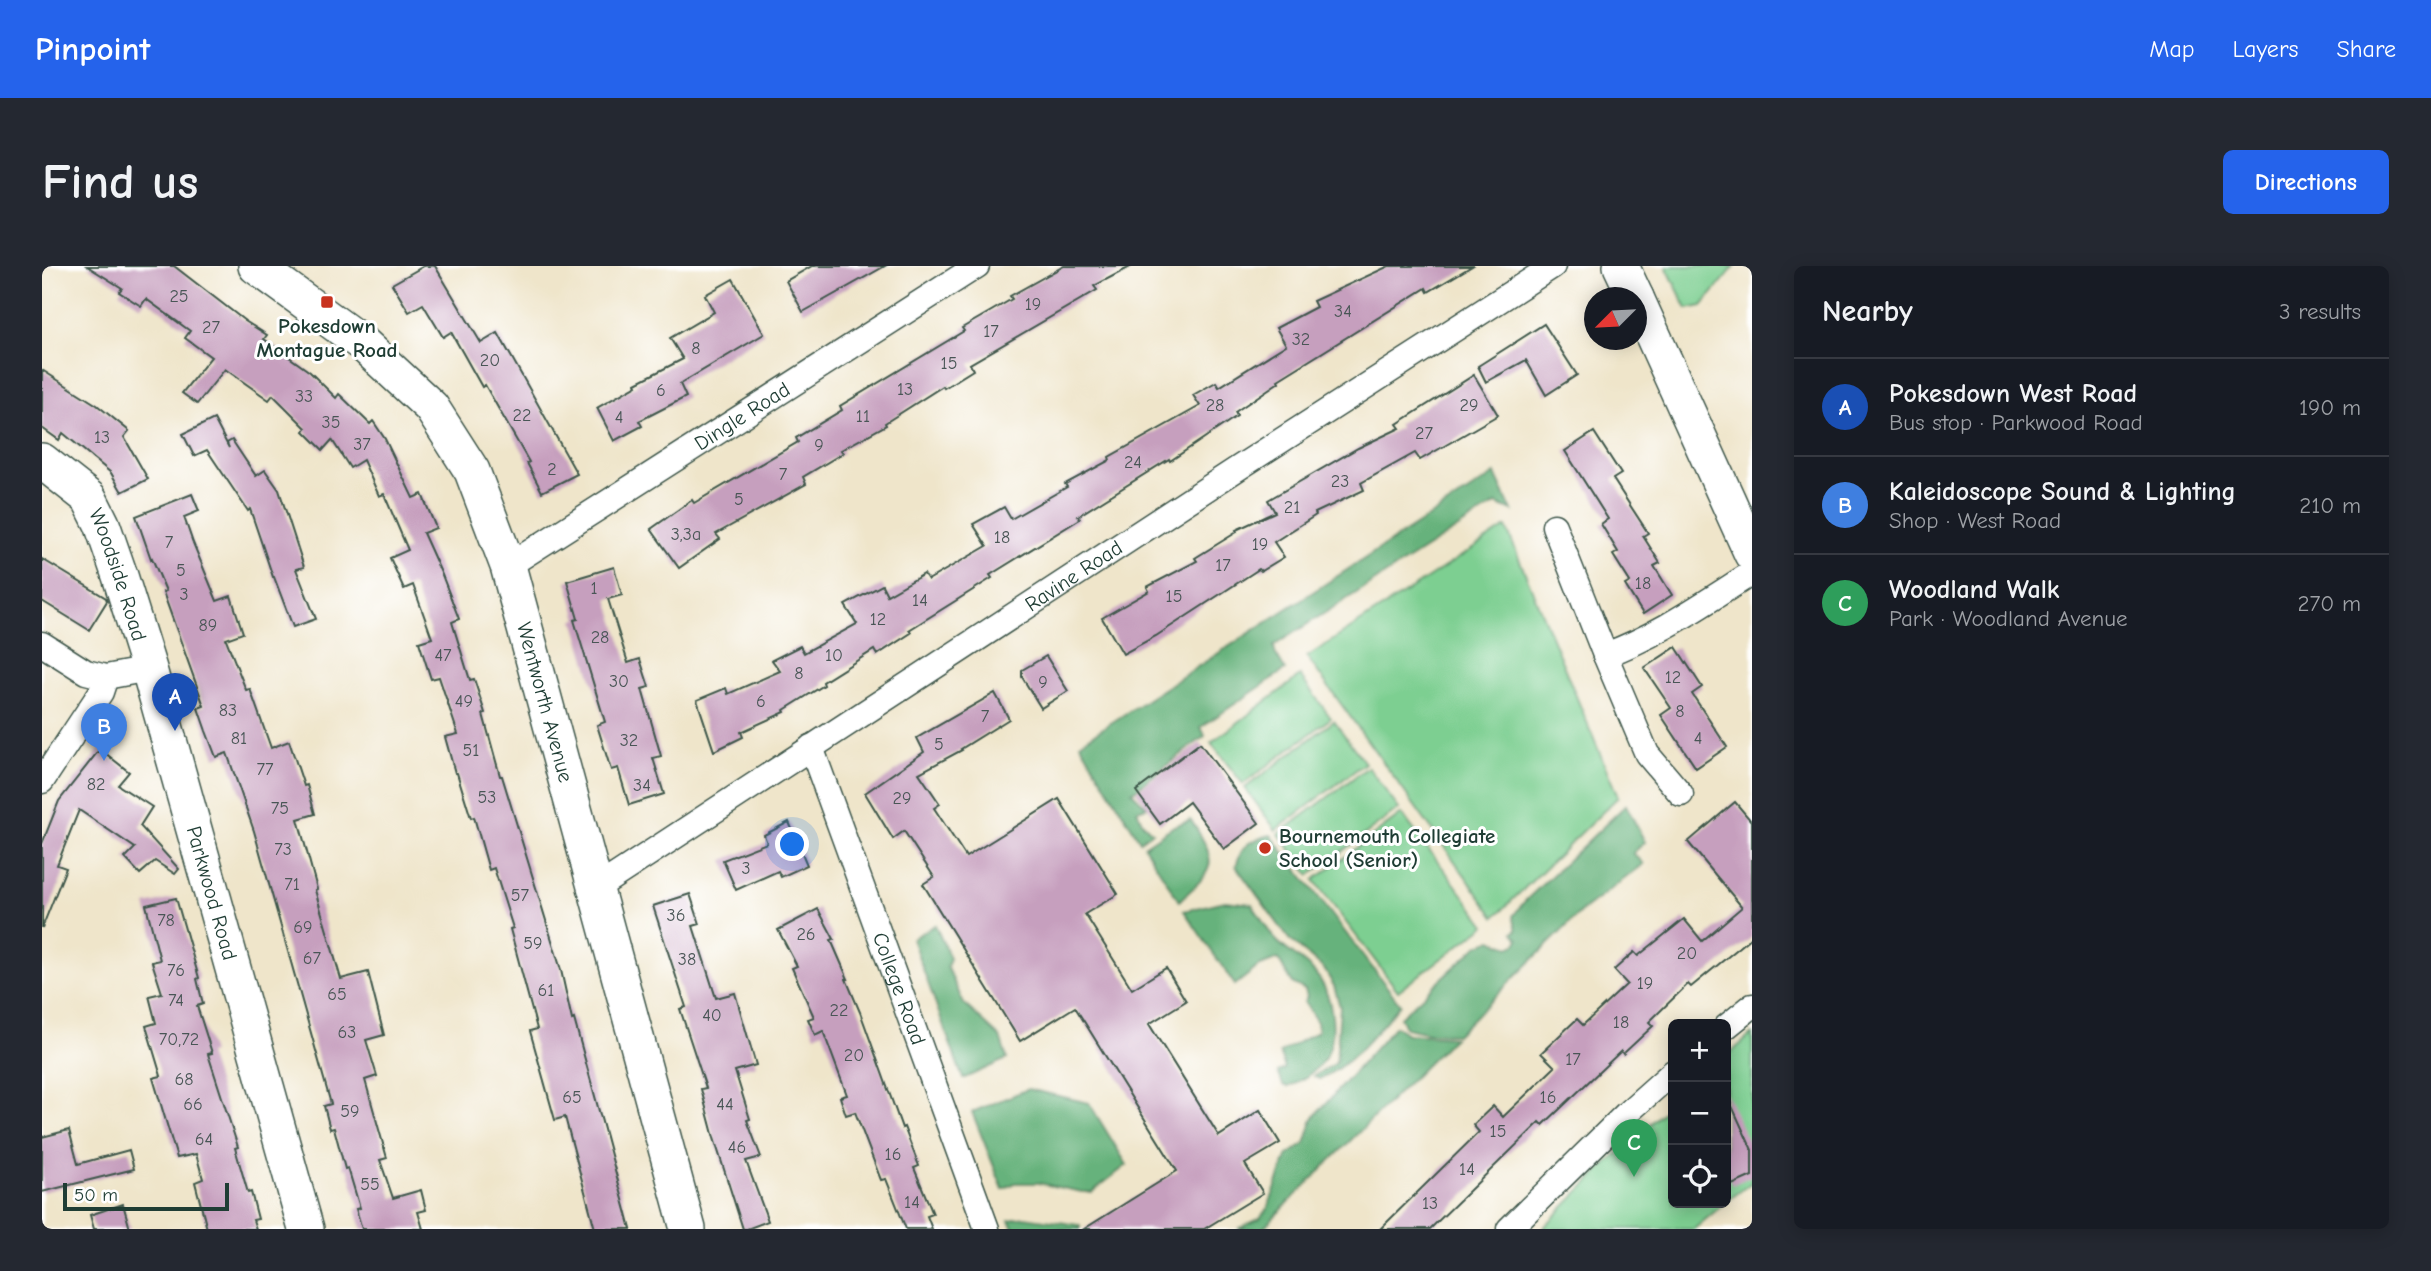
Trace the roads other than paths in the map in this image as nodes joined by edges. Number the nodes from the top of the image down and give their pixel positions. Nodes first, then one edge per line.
1 (256, 266) edge
2 (977, 266) edge
3 (1553, 266) edge
4 (1621, 266) edge
5 (1631, 287) edge
6 (1647, 322) edge
7 (42, 461) edge
8 (1554, 526) dead end
9 (1752, 554) edge
10 (508, 566) junction
11 (1752, 573) edge
12 (42, 644) edge
13 (1605, 655) junction
14 (149, 669) junction
15 (106, 677) junction
16 (811, 747) junction
17 (42, 781) edge
18 (1681, 794) dead end
19 (595, 889) junction
20 (1752, 1006) edge
21 (1731, 1023) edge
22 (1668, 1076) edge
23 (306, 1229) edge
24 (688, 1229) edge
25 (988, 1229) edge
26 (1509, 1229) edge

1 - 10 street, Wentworth Avenue
2 - 10 street, Dingle Road
3 - 16 street, Ravine Road
4 - 5 street
6 - 9 street
7 - 14 street, Woodside Road
8 - 13 street
10 - 19 street, Wentworth Avenue
11 - 13 street
12 - 15 street
13 - 18 street
14 - 15 street
14 - 23 street, Parkwood Road
15 - 17 street
16 - 19 street, Ravine Road
16 - 25 street, College Road
19 - 24 street, Wentworth Avenue
20 - 21 street
22 - 26 street

